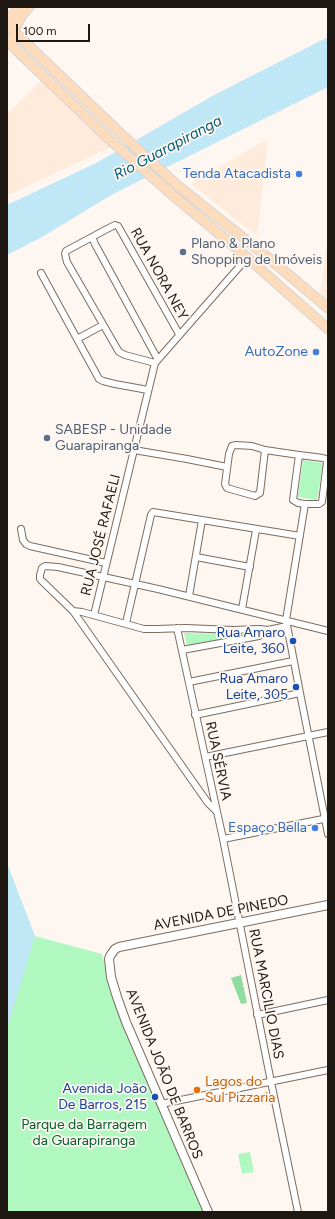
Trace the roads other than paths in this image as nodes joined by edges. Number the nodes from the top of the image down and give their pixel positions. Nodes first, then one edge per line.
1 (19, 7) edge
2 (29, 7) edge
3 (10, 27) edge
4 (10, 44) edge
5 (92, 237) junction
6 (247, 258) junction
7 (271, 260) junction
8 (41, 273) dead end
9 (328, 308) edge
10 (103, 325) junction
11 (328, 329) edge
12 (179, 334) junction
13 (77, 339) junction
14 (156, 360) junction
15 (148, 390) junction
16 (134, 450) junction
17 (265, 450) junction
18 (299, 455) junction
19 (227, 468) junction
20 (305, 504) junction
21 (202, 520) junction
22 (21, 530) dead end
23 (256, 530) junction
24 (300, 536) junction
25 (196, 557) junction
26 (106, 563) junction
27 (250, 567) junction
28 (102, 577) junction
29 (135, 584) junction
30 (189, 596) junction
31 (242, 609) junction
32 (73, 611) junction
33 (94, 615) junction
34 (287, 623) junction
35 (126, 624) junction
36 (177, 628) junction
37 (268, 630) junction
38 (328, 631) edge
39 (182, 650) junction
40 (293, 661) junction
41 (189, 682) junction
42 (300, 693) junction
43 (195, 715) junction
44 (328, 732) edge
45 (308, 736) junction
46 (205, 757) junction
47 (216, 812) junction
48 (326, 818) edge
49 (328, 834) edge
50 (223, 839) junction
51 (328, 905) edge
52 (240, 923) junction
53 (119, 947) joint
54 (328, 1000) edge
55 (257, 1015) junction
56 (328, 1070) edge
57 (271, 1082) junction
58 (161, 1104) junction
59 (208, 1212) edge
60 (298, 1212) edge

1 - 3 main road
2 - 3 main road
3 - 4 main road
3 - 7 main road
4 - 6 main road
5 - 10 street
5 - 12 street, RUA NORA NEY
5 - 14 street
6 - 7 main road
6 - 11 main road
6 - 12 street, RUA JOSÉ RAFAELI
7 - 9 main road
8 - 13 street
10 - 13 street
10 - 14 street
12 - 14 street, RUA JOSÉ RAFAELI
13 - 15 street
14 - 15 street, RUA JOSÉ RAFAELI
15 - 16 street, RUA JOSÉ RAFAELI
16 - 19 street
16 - 26 street, RUA JOSÉ RAFAELI
17 - 18 street
17 - 19 street
17 - 19 street
18 - 20 street
18 - 20 street
20 - 24 street
21 - 23 street
21 - 25 street
21 - 29 street
22 - 26 street
23 - 24 street
23 - 27 street
24 - 34 street
25 - 27 street
25 - 30 street
26 - 28 street, RUA JOSÉ RAFAELI
27 - 31 street
28 - 29 street
28 - 32 street
28 - 33 street, RUA JOSÉ RAFAELI
29 - 30 street
29 - 35 street
30 - 31 street
31 - 34 street
32 - 33 street
32 - 47 street
33 - 35 street
34 - 37 street
34 - 38 street
34 - 40 street
35 - 36 street
36 - 37 street
36 - 39 street, RUA SÉRVIA
37 - 39 street
39 - 41 street, RUA SÉRVIA
40 - 41 street
40 - 42 street
41 - 43 street, RUA SÉRVIA
42 - 43 street
42 - 45 street
43 - 46 street, RUA SÉRVIA
44 - 45 street
45 - 46 street
45 - 48 street
46 - 47 street, RUA SÉRVIA
47 - 50 street, RUA SÉRVIA
48 - 49 street
48 - 50 street
50 - 52 street, RUA SÉRVIA
51 - 52 street, AVENIDA DE PINEDO
52 - 53 street, AVENIDA DE PINEDO
52 - 55 street, RUA MARCILIO DIAS
53 - 58 street, AVENIDA JOÃO DE BARROS
54 - 55 street
55 - 57 street, RUA MARCILIO DIAS
56 - 57 street
57 - 58 street
57 - 60 street, RUA MARCILIO DIAS
58 - 59 street, AVENIDA JOÃO DE BARROS

